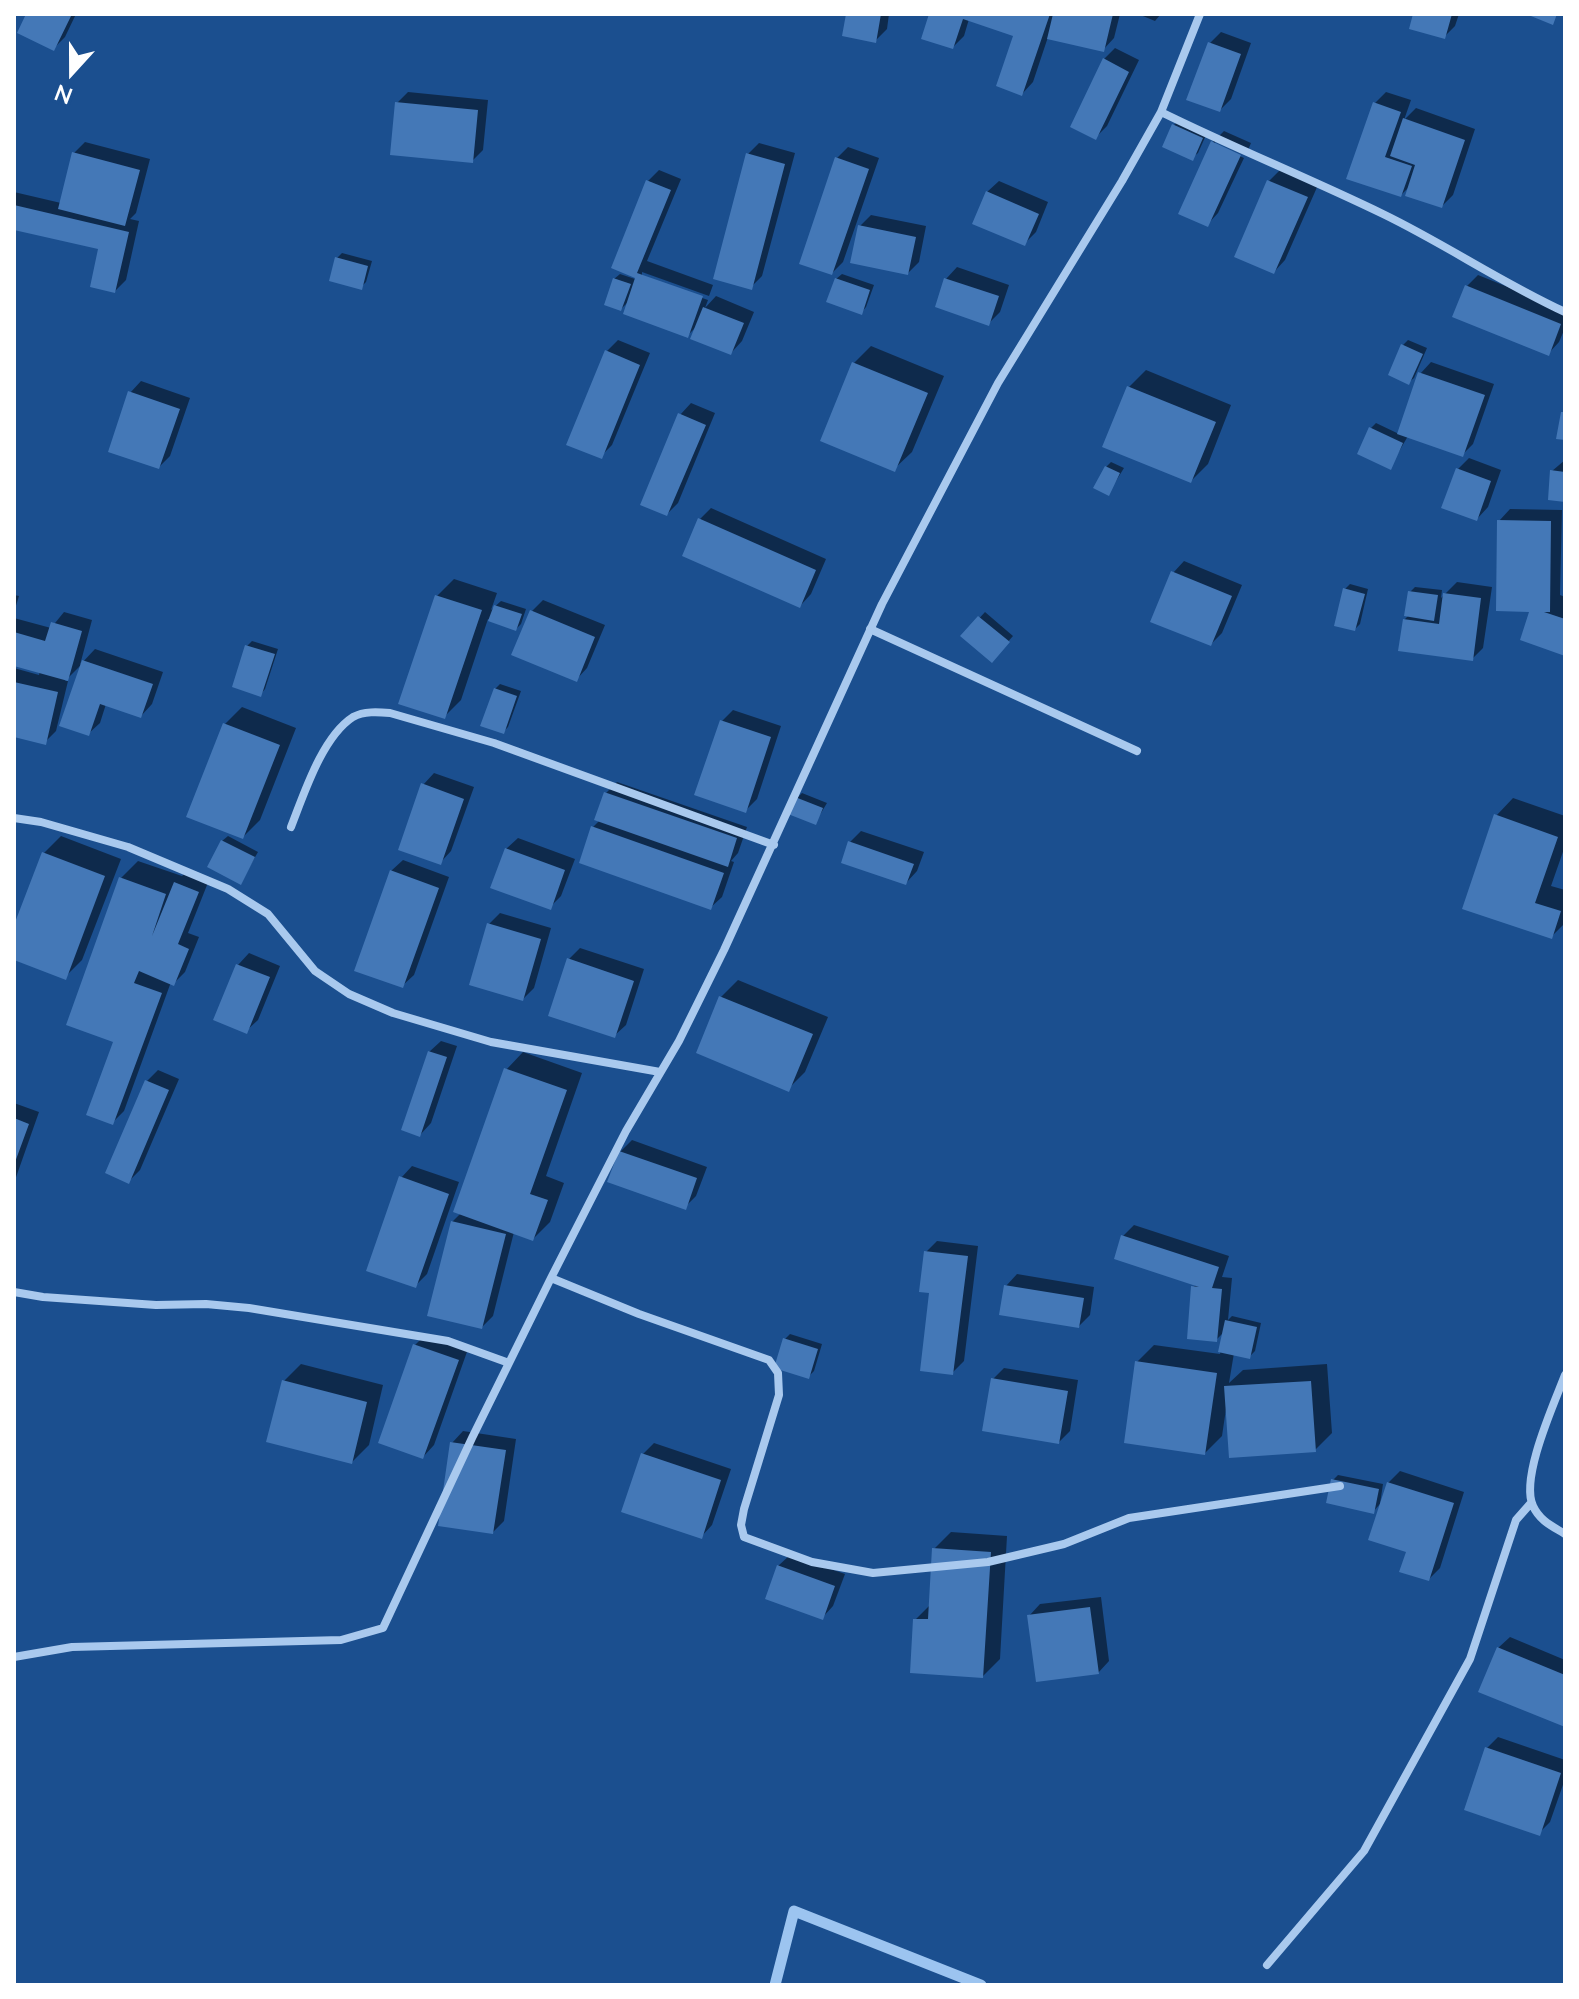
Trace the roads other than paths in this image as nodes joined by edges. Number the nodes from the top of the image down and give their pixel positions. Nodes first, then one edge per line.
1 (1200, 14) edge
2 (1161, 112) junction
3 (1565, 312) edge
4 (870, 629) junction
5 (1137, 751) dead end
6 (14, 818) edge
7 (291, 827) dead end
8 (774, 845) junction
9 (660, 1072) junction
10 (551, 1278) junction
11 (14, 1292) edge
12 (509, 1363) junction
13 (1565, 1375) edge
14 (1340, 1486) dead end
15 (1531, 1503) junction
16 (1565, 1534) edge
17 (14, 1657) edge
18 (1267, 1965) dead end

1 - 2 street
2 - 3 street
2 - 4 street
4 - 5 street
4 - 8 street
6 - 9 street
7 - 8 street
8 - 9 street
9 - 10 street
10 - 12 street
10 - 14 street
11 - 12 street
12 - 17 street
13 - 15 street
15 - 16 street
15 - 18 street

